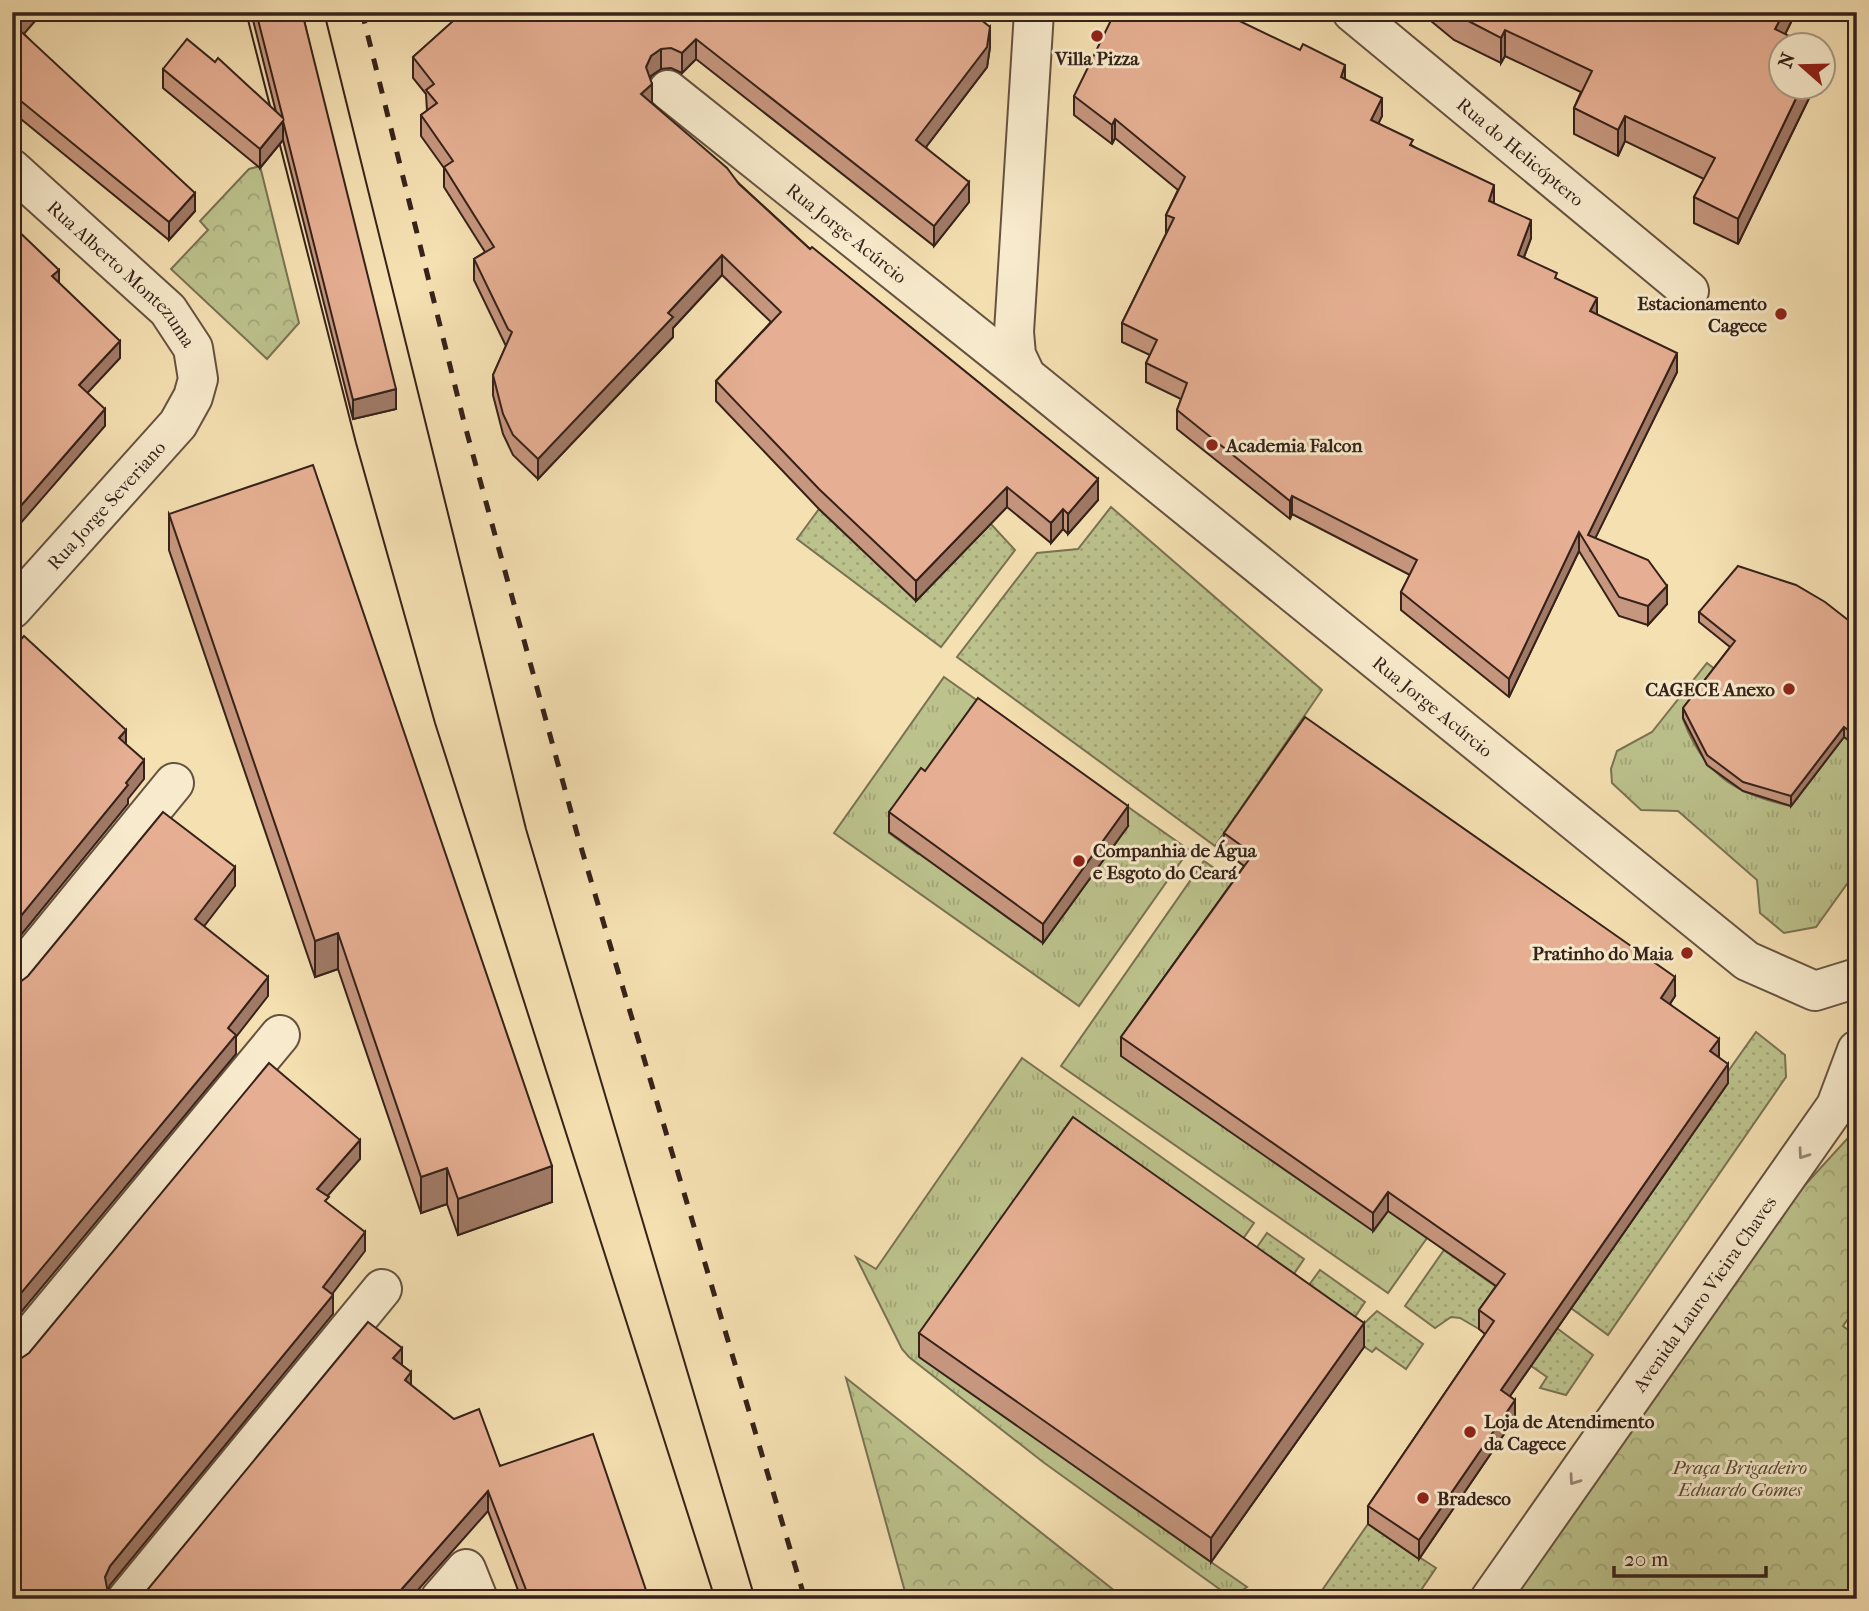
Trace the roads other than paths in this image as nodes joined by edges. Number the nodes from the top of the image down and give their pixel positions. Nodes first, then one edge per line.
1 (1034, 12) edge
2 (1353, 12) edge
3 (668, 90) dead end
4 (12, 169) edge
5 (1689, 291) dead end
6 (1026, 376) junction
7 (193, 397) joint
8 (12, 609) edge
9 (174, 783) dead end
10 (1857, 978) edge
11 (12, 981) edge
12 (280, 1035) dead end
13 (1857, 1050) edge
14 (1847, 1101) edge
15 (382, 1289) dead end
16 (12, 1359) edge
17 (127, 1599) edge
18 (440, 1599) edge
19 (478, 1599) edge
20 (1490, 1599) edge

1 - 6 street
2 - 5 street, Rua do Helicóptero
3 - 6 street, Rua Jorge Acúrcio
4 - 7 street, Rua Alberto Montezuma
6 - 10 street, Rua Jorge Acúrcio
7 - 8 street, Rua Jorge Severiano
9 - 11 street
12 - 16 street
13 - 14 street, Avenida Lauro Vieira Chaves
14 -> 20 street, Avenida Lauro Vieira Chaves
15 - 17 street
18 - 19 street

